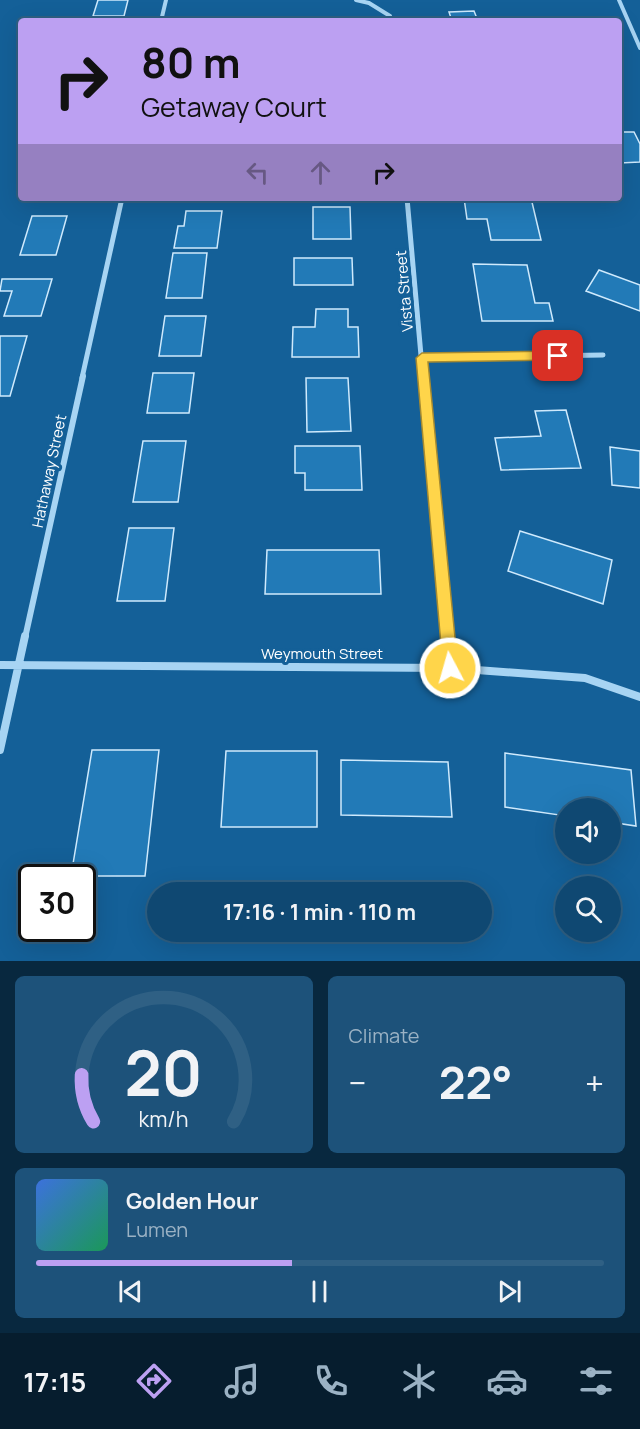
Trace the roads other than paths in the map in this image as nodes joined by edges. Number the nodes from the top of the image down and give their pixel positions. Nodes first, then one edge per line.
1 (166, 0) edge
2 (356, 0) edge
3 (619, 0) edge
4 (162, 18) edge
5 (389, 18) edge
6 (640, 48) edge
7 (121, 201) edge
8 (407, 201) edge
9 (603, 355) dead end
10 (422, 358) junction
11 (0, 665) edge
12 (19, 665) junction
13 (450, 668) junction
14 (640, 697) edge
15 (0, 750) edge

1 - 4 street
2 - 5 street
3 - 6 street
7 - 12 street, Hathaway Street
8 - 10 street, Vista Street
9 - 10 street
10 - 13 street, Vista Street
11 - 12 street, Weymouth Street
12 - 13 street, Weymouth Street
12 - 15 street, Hathaway Street
13 - 14 street, Weymouth Street

